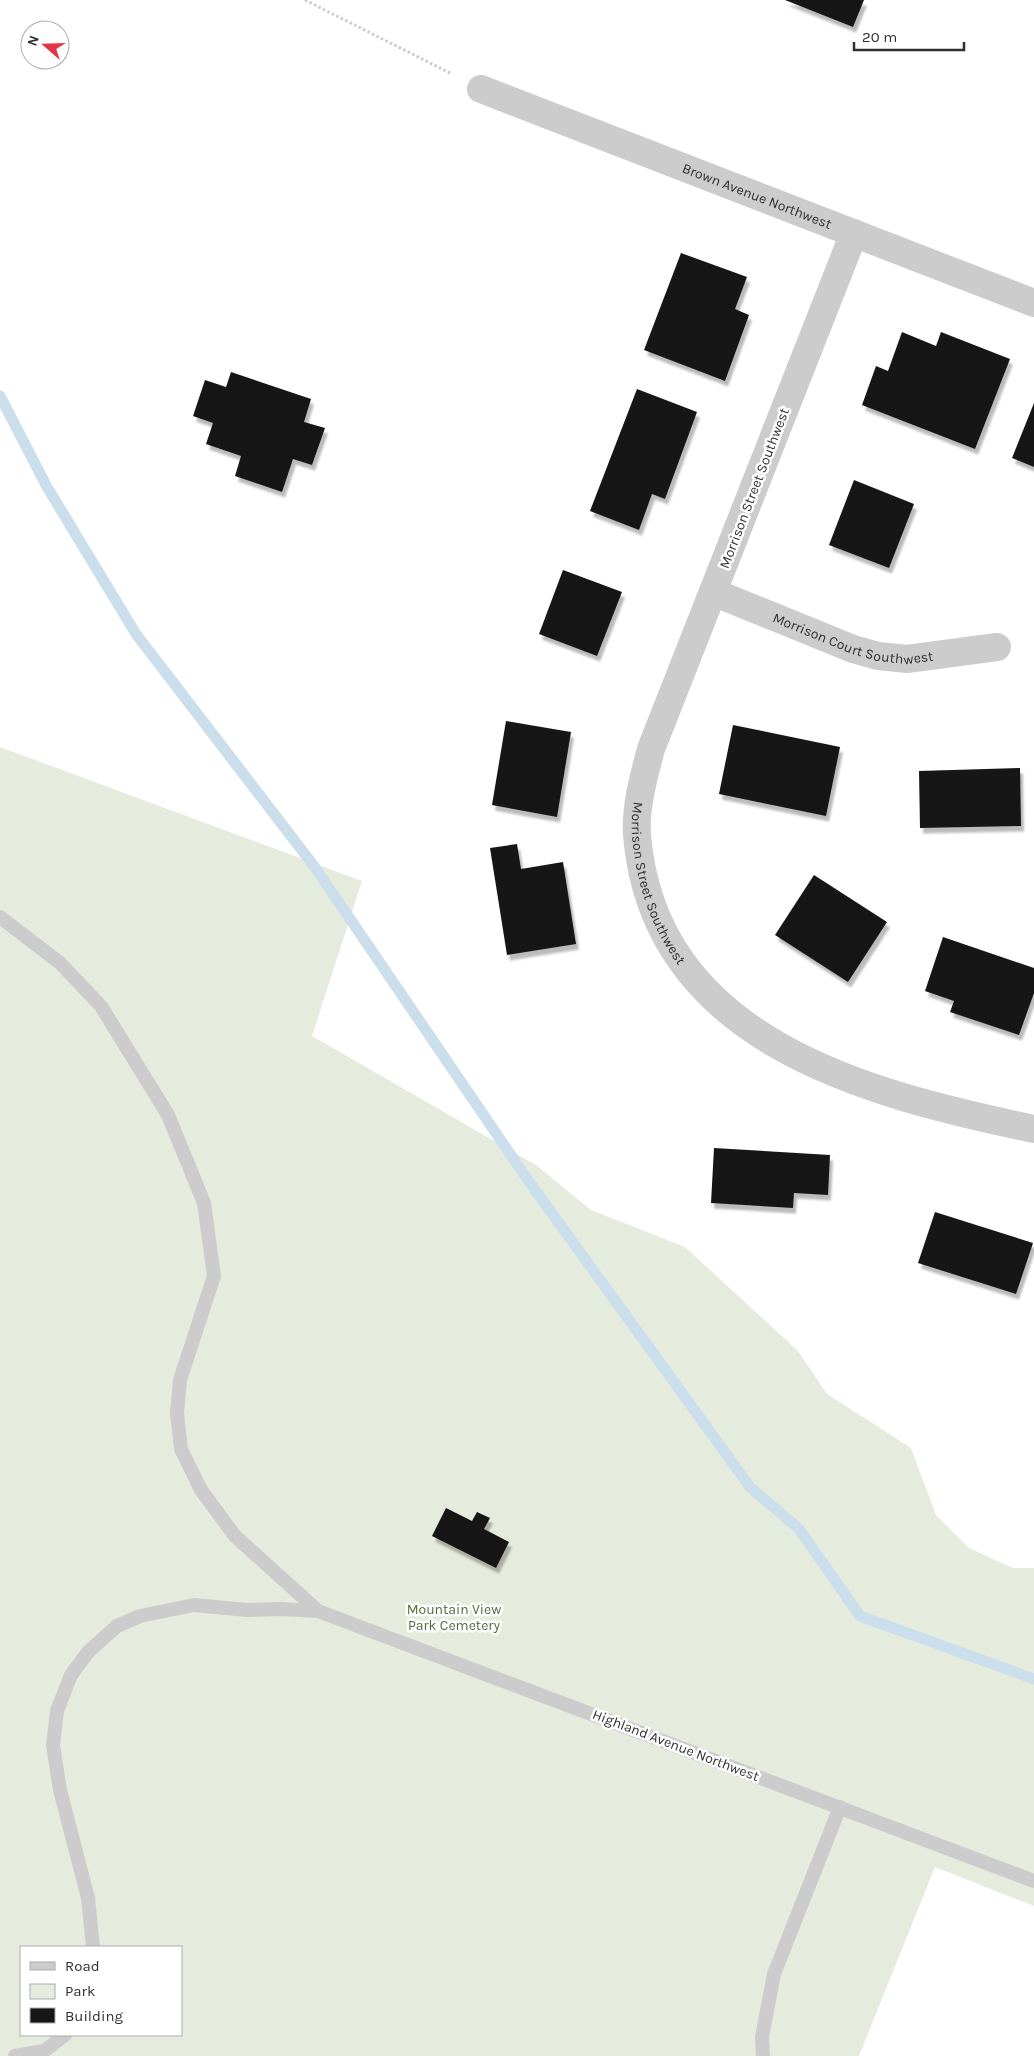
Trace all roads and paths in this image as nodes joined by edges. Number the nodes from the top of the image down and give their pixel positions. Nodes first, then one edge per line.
1 (305, 0) edge
2 (481, 88) joint
3 (854, 233) junction
4 (1034, 304) edge
5 (713, 592) junction
6 (998, 647) dead end
7 (0, 917) edge
8 (1034, 1129) edge
9 (318, 1611) junction
10 (840, 1807) junction
11 (1034, 1881) edge
12 (93, 1946) edge
13 (64, 2036) edge
14 (19, 2056) edge
15 (763, 2056) edge

1 - 2 path
2 - 3 street, Brown Avenue Northwest
3 - 4 street, Brown Avenue Northwest
3 - 5 street, Morrison Street Southwest
5 - 6 street, Morrison Court Southwest
5 - 8 street, Morrison Street Southwest
7 - 9 lane
9 - 10 lane, Highland Avenue Northwest
9 - 12 lane
10 - 11 lane, Highland Avenue Northwest
10 - 15 lane
13 - 14 lane

